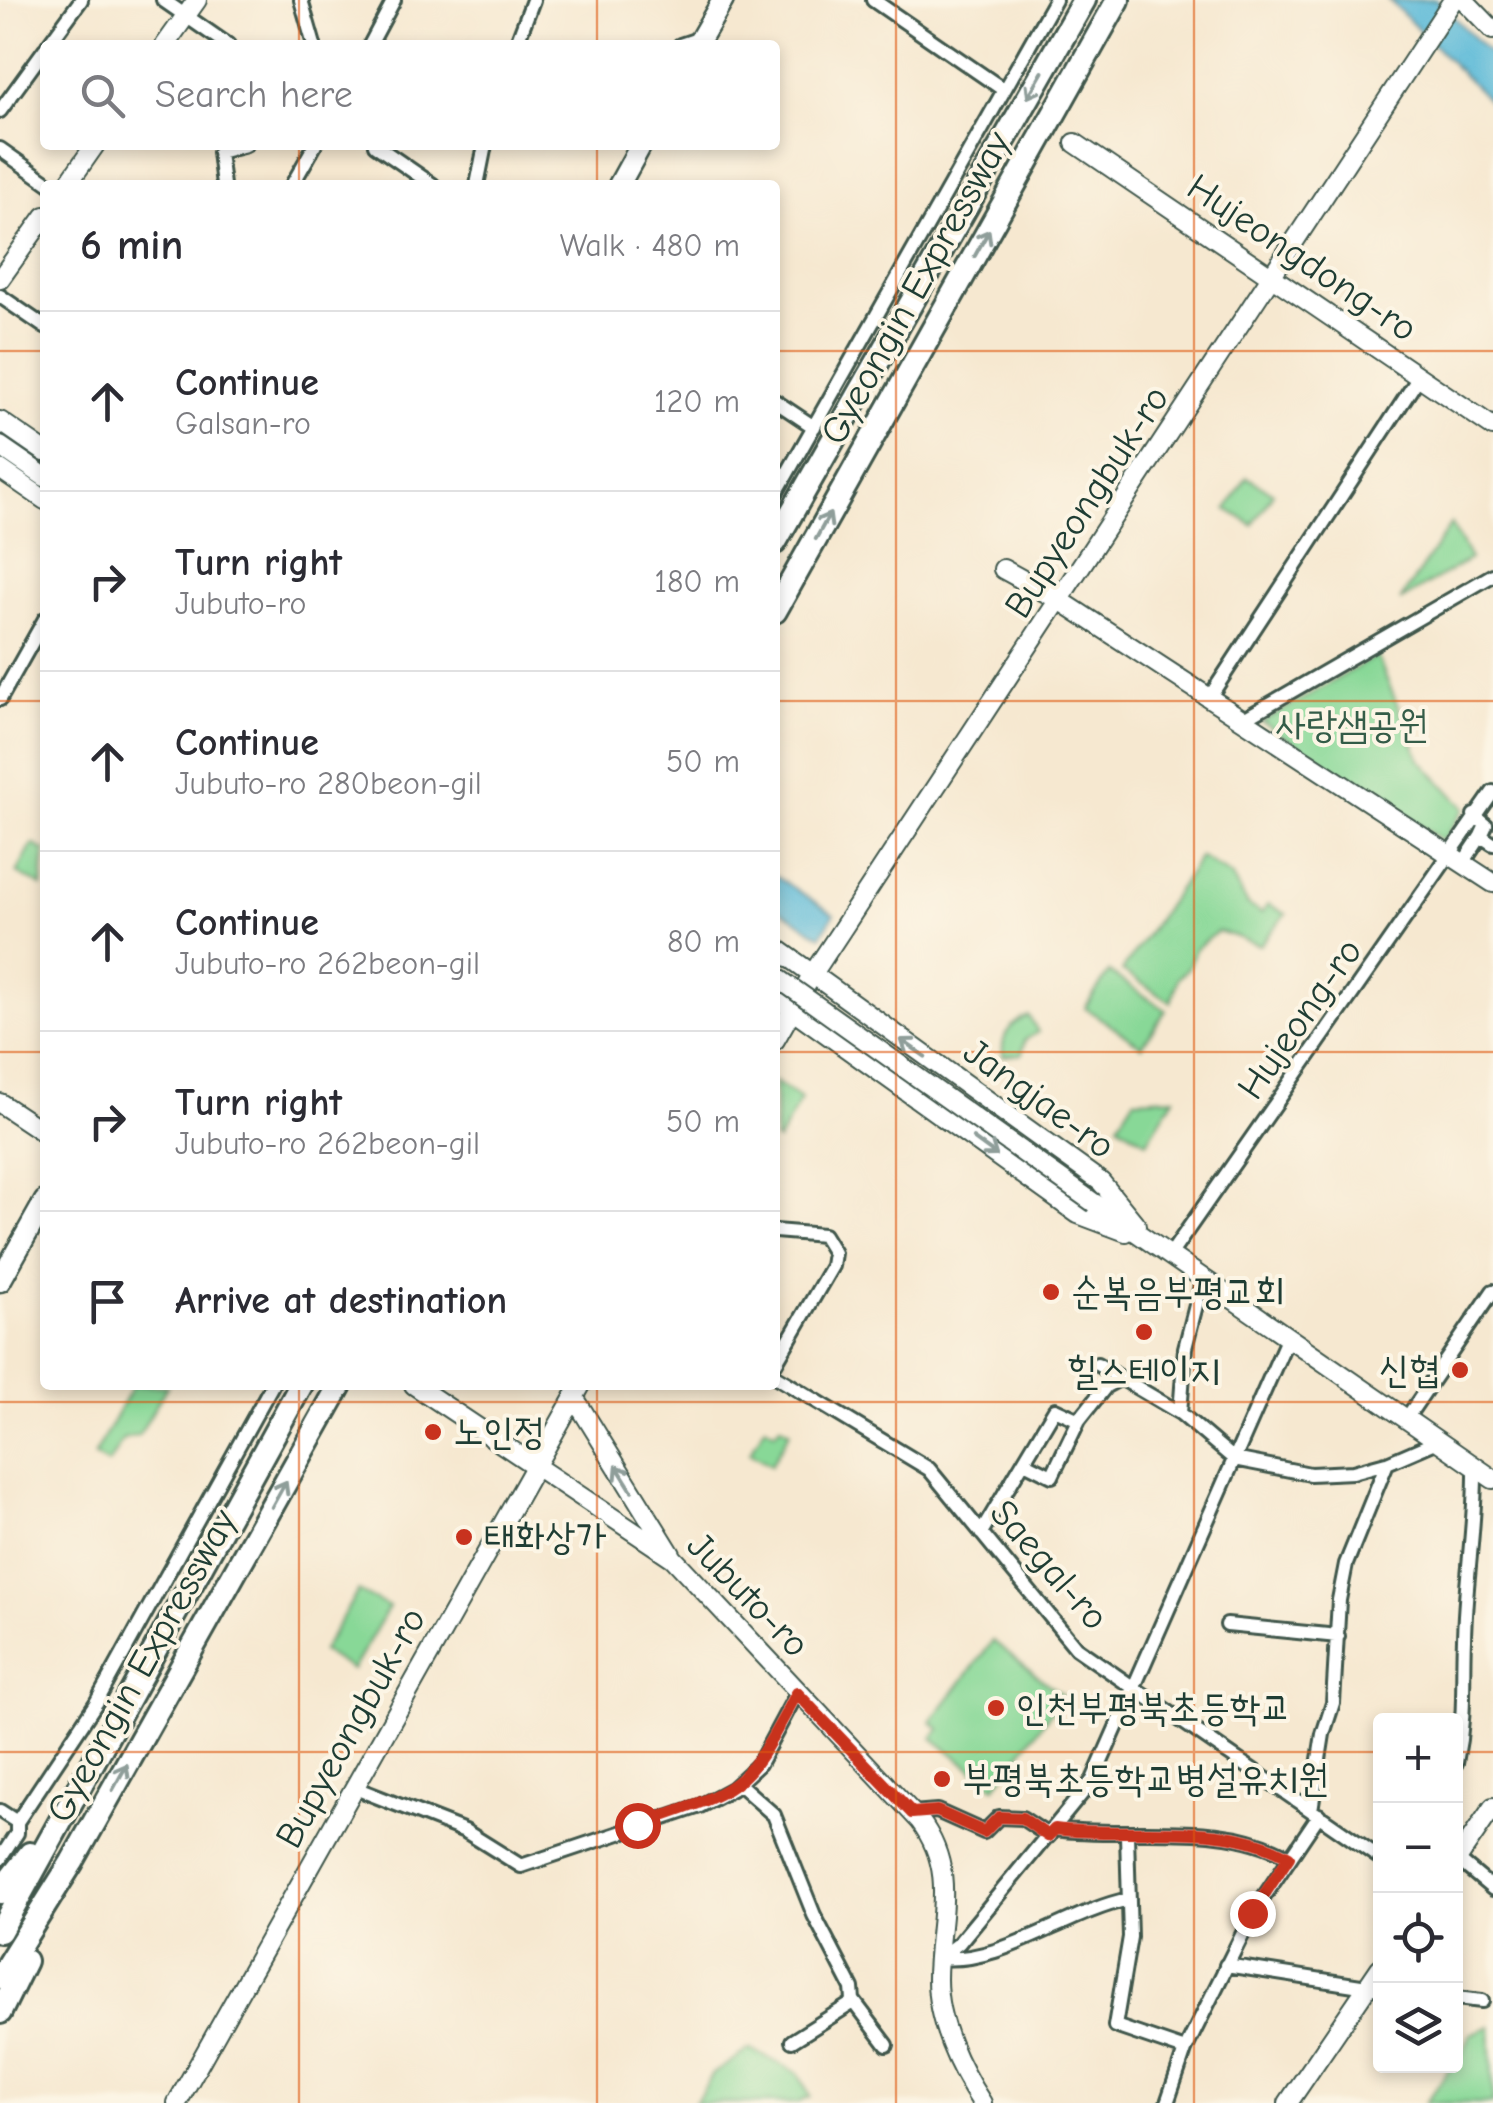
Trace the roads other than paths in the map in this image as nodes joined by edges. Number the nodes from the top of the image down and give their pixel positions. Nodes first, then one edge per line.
1 (80, 0) edge
2 (163, 0) edge
3 (197, 0) edge
4 (301, 0) edge
5 (394, 0) edge
6 (533, 0) edge
7 (723, 0) edge
8 (873, 0) edge
9 (1055, 0) edge
10 (1084, 0) edge
11 (1118, 0) edge
12 (1452, 0) edge
13 (1464, 0) edge
14 (186, 16) junction
15 (1493, 30) edge
16 (51, 40) edge
17 (169, 40) edge
18 (221, 40) edge
19 (313, 40) edge
20 (373, 40) edge
21 (518, 40) edge
22 (700, 40) edge
23 (40, 55) edge
24 (1004, 90) junction
25 (0, 111) edge
26 (1075, 144) dead end
27 (0, 149) edge
28 (92, 150) edge
29 (227, 150) edge
30 (308, 150) edge
31 (382, 150) edge
32 (484, 150) edge
33 (638, 150) edge
34 (44, 180) edge
35 (70, 180) edge
36 (222, 180) edge
37 (294, 180) edge
38 (426, 180) edge
39 (478, 180) edge
40 (622, 180) edge
41 (40, 223) edge
42 (1274, 276) junction
43 (0, 280) edge
44 (0, 296) edge
45 (40, 324) edge
46 (1418, 377) junction
47 (780, 404) edge
48 (0, 421) edge
49 (814, 427) junction
50 (1493, 427) edge
51 (0, 446) edge
52 (40, 449) edge
53 (0, 469) edge
54 (40, 474) edge
55 (780, 487) edge
56 (40, 497) edge
57 (780, 533) edge
58 (1003, 568) dead end
59 (1493, 574) edge
60 (780, 602) edge
61 (1061, 602) junction
62 (40, 628) edge
63 (1209, 698) junction
64 (0, 699) edge
65 (1242, 720) junction
66 (1493, 792) edge
67 (1474, 815) junction
68 (1488, 830) edge
69 (1455, 858) junction
70 (1493, 883) edge
71 (782, 951) edge
72 (812, 975) junction
73 (780, 980) edge
74 (780, 1001) edge
75 (792, 1009) junction
76 (780, 1031) edge
77 (0, 1103) edge
78 (40, 1130) edge
79 (40, 1210) edge
80 (780, 1232) edge
81 (1150, 1241) junction
82 (1170, 1255) junction
83 (1203, 1278) junction
84 (0, 1281) edge
85 (1493, 1292) edge
86 (1288, 1337) junction
87 (780, 1355) edge
88 (1097, 1364) dead end
89 (1121, 1378) junction
90 (780, 1379) edge
91 (269, 1390) edge
92 (298, 1390) edge
93 (337, 1390) edge
94 (421, 1390) edge
95 (578, 1391) edge
96 (1180, 1413) junction
97 (1406, 1419) junction
98 (1079, 1420) junction
99 (1438, 1441) junction
100 (1234, 1459) junction
101 (1387, 1463) junction
102 (1030, 1465) dead end
103 (1474, 1466) junction
104 (535, 1468) junction
105 (1493, 1479) edge
106 (981, 1532) junction
107 (674, 1558) junction
108 (1227, 1625) dead end
109 (1338, 1636) junction
110 (1135, 1686) junction
111 (797, 1693) junction
112 (1462, 1713) edge
113 (739, 1784) junction
114 (354, 1788) junction
115 (1493, 1807) edge
116 (0, 1810) edge
117 (1315, 1812) junction
118 (912, 1813) junction
119 (58, 1820) junction
120 (17, 1822) junction
121 (1052, 1833) junction
122 (1127, 1836) junction
123 (1463, 1849) edge
124 (1373, 1853) edge
125 (1289, 1857) junction
126 (0, 1859) edge
127 (72, 1862) junction
128 (1463, 1865) edge
129 (1493, 1889) edge
130 (0, 1892) edge
131 (1129, 1899) junction
132 (0, 1931) edge
133 (940, 1958) junction
134 (1226, 1965) junction
135 (0, 1977) edge
136 (1373, 1988) edge
137 (1373, 1989) edge
138 (1463, 1999) edge
139 (1482, 2001) dead end
140 (854, 2002) junction
141 (0, 2012) edge
142 (792, 2041) dead end
143 (887, 2045) dead end
144 (1185, 2050) junction
145 (178, 2103) edge
146 (982, 2103) edge
147 (1167, 2103) edge
148 (1288, 2103) edge

1 - 16 street
2 - 14 street
3 - 14 street
4 - 19 street
5 - 20 street
6 - 21 street
7 - 22 main road
8 - 24 street
9 - 24 street
10 -> 57 highway, Gyeongin Expressway
60 -> 11 highway, Gyeongin Expressway
12 - 42 street, Bupyeongbuk-ro
13 - 15 street
14 - 17 street
14 - 18 street
23 - 25 street
24 - 49 street
26 - 42 street, Hujeongdong-ro
27 - 34 street
28 - 35 street
29 - 36 street
30 - 37 street
31 - 38 street
32 - 39 street
33 - 40 main road
41 - 43 street
42 - 46 street, Hujeongdong-ro
42 - 61 street, Bupyeongbuk-ro
44 - 45 street
46 - 50 street, Hujeongdong-ro
46 - 63 street
47 - 49 street
48 - 52 street
49 - 55 street
51 - 54 street
53 - 56 street
58 - 61 street
59 - 65 street
61 - 63 street
61 - 72 street, Bupyeongbuk-ro
62 - 64 street
63 - 65 street
65 - 69 street
66 - 67 street, Hujeong-ro
67 - 68 street, Hujeong-ro
67 - 69 street, Hujeong-ro
68 - 69 street, Hujeong-ro
69 - 70 street
69 - 82 street, Hujeong-ro
71 - 72 street, Jangjae-ro
72 - 75 street, Bupyeongbuk-ro
81 -> 72 street, Jangjae-ro
73 - 81 street, Jangjae-ro, bridge
74 - 75 street, Jangjae-ro
75 - 76 street, Bupyeongbuk-ro
75 -> 81 street, Jangjae-ro
77 - 78 street
79 - 84 main road
80 - 87 street
81 - 82 street
82 - 83 street
83 - 86 street
83 - 96 street
85 - 97 street
86 - 97 street
86 - 100 street
88 - 89 street
89 - 96 street
89 - 98 street
90 - 106 street, Saegal-ro
91 - 120 street
92 - 119 highway, Gyeongin Expressway
127 -> 93 highway, Gyeongin Expressway
94 - 104 street, Jubuto-ro
95 - 104 street, Bupyeongbuk-ro
107 -> 95 street
96 - 100 street
97 - 99 street
98 - 102 street
98 - 106 street
99 - 101 street
99 - 103 street
100 - 101 street
100 - 110 street
101 - 109 street
103 - 105 street
103 - 112 street
104 - 107 street, Jubuto-ro
104 - 114 street, Bupyeongbuk-ro
106 - 110 street, Saegal-ro
107 - 111 street, Jubuto-ro
108 - 109 street
109 - 117 street
110 - 117 street, Saegal-ro
110 - 121 street
111 - 113 street
111 - 118 street, Jubuto-ro
113 - 114 street
113 - 140 street
114 - 145 street, Bupyeongbuk-ro
115 - 123 street
116 - 120 street
117 - 124 street, Saegal-ro
117 - 125 street
118 - 121 street
118 - 133 street, Jubuto-ro
119 - 130 highway
119 - 132 highway, Gyeongin Expressway
120 - 126 street
121 - 122 street
121 - 133 street
122 - 125 street
122 - 131 street
125 - 134 street
127 - 135 highway, Gyeongin Expressway
127 - 141 highway
128 - 129 street
131 - 133 street
131 - 144 street
133 - 146 street, Jubuto-ro
134 - 136 street
134 - 144 street
137 - 148 street
138 - 139 street
140 - 142 street
140 - 143 street
144 - 147 street

